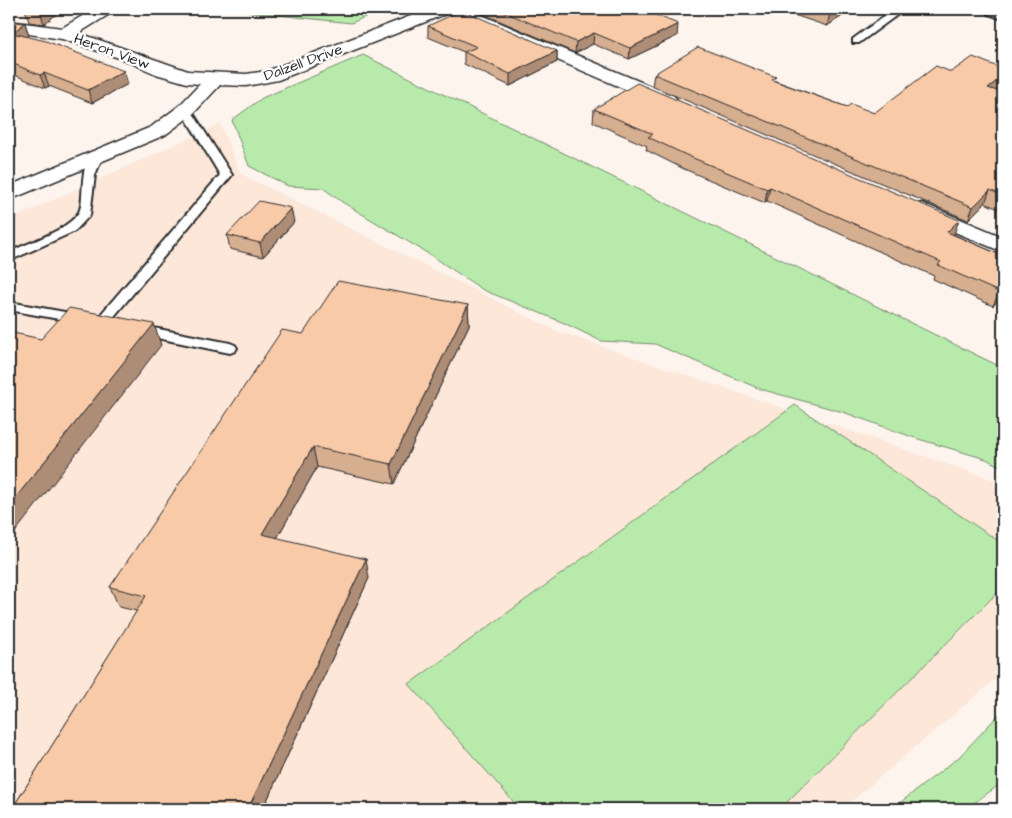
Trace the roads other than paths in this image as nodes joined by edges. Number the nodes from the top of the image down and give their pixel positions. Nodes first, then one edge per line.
1 (105, 9) edge
2 (444, 9) edge
3 (454, 9) edge
4 (900, 9) edge
5 (997, 9) edge
6 (1003, 16) edge
7 (9, 26) edge
8 (65, 34) junction
9 (856, 41) dead end
10 (215, 79) junction
11 (682, 107) edge
12 (186, 110) junction
13 (96, 158) junction
14 (9, 194) edge
15 (902, 202) edge
16 (1003, 245) edge
17 (9, 257) edge
18 (9, 306) edge
19 (101, 323) junction
20 (230, 348) dead end

1 - 8 street
2 - 10 street, Dalzell Drive
3 - 11 street
4 - 9 lane
5 - 6 lane
7 - 8 street, Heron View
8 - 10 street, Heron View
10 - 12 street
12 - 13 street
12 - 19 lane
13 - 14 street
13 - 17 lane
15 - 16 street
18 - 19 lane
19 - 20 lane

